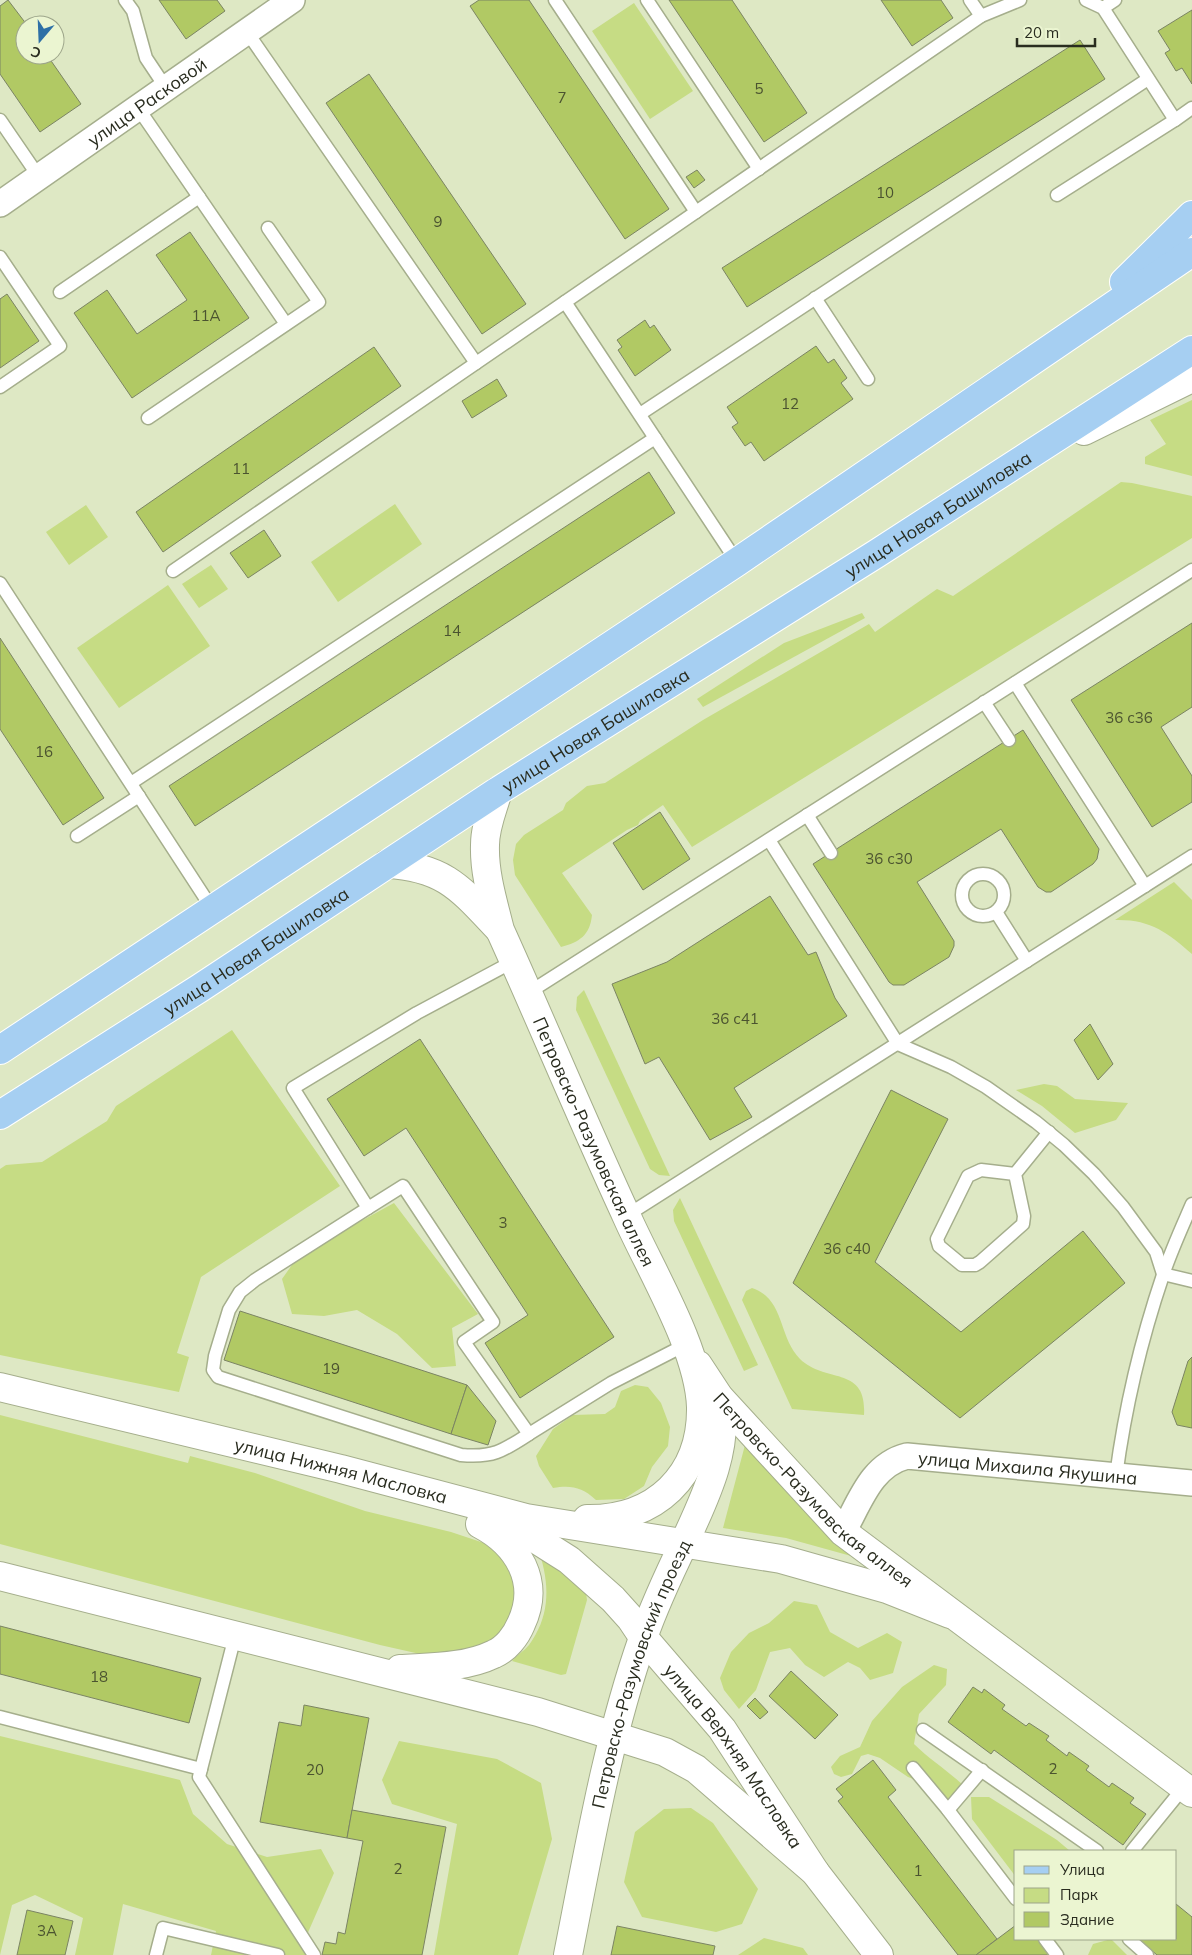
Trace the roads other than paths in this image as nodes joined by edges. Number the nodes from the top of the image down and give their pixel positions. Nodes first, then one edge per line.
1 (125, 0) edge
2 (555, 0) edge
3 (647, 0) edge
4 (970, 0) edge
5 (1020, 0) edge
6 (1086, 0) edge
7 (1115, 0) edge
8 (289, 1) edge
9 (1103, 8) junction
10 (981, 16) junction
11 (247, 32) junction
12 (1148, 79) junction
13 (166, 88) junction
14 (138, 108) junction
15 (1192, 108) edge
16 (0, 120) edge
17 (1175, 120) junction
18 (759, 169) junction
19 (39, 177) junction
20 (1057, 195) dead end
21 (199, 197) junction
22 (0, 204) edge
23 (696, 212) junction
24 (1192, 215) edge
25 (268, 228) dead end
26 (1192, 252) edge
27 (0, 257) edge
28 (60, 292) dead end
29 (815, 298) junction
30 (565, 302) junction
31 (286, 324) junction
32 (1192, 350) edge
33 (1034, 361) junction
34 (476, 363) junction
35 (1192, 378) edge
36 (868, 379) dead end
37 (0, 387) edge
38 (640, 414) junction
39 (148, 418) dead end
40 (655, 438) junction
41 (1015, 465) junction
42 (737, 562) junction
43 (1192, 570) edge
44 (173, 571) dead end
45 (0, 583) edge
46 (1015, 683) junction
47 (984, 702) junction
48 (1009, 740) dead end
49 (131, 784) junction
50 (498, 791) junction
51 (139, 796) junction
52 (807, 815) junction
53 (77, 836) dead end
54 (769, 840) junction
55 (831, 853) dead end
56 (1192, 856) edge
57 (387, 864) junction
58 (1145, 886) junction
59 (213, 910) junction
60 (996, 912) dead end
61 (500, 930) junction
62 (514, 961) junction
63 (1027, 961) junction
64 (528, 993) junction
65 (11, 1043) edge
66 (898, 1044) junction
67 (0, 1115) edge
68 (1049, 1132) junction
69 (1015, 1174) junction
70 (1192, 1204) edge
71 (368, 1208) junction
72 (626, 1216) junction
73 (1163, 1274) junction
74 (1192, 1281) edge
75 (688, 1348) junction
76 (0, 1387) edge
77 (719, 1397) junction
78 (529, 1434) junction
79 (1116, 1476) junction
80 (1192, 1483) edge
81 (408, 1488) junction
82 (488, 1509) junction
83 (526, 1518) junction
84 (843, 1532) junction
85 (684, 1543) junction
86 (0, 1576) edge
87 (950, 1614) junction
88 (236, 1636) junction
89 (643, 1638) junction
90 (371, 1670) junction
91 (0, 1717) edge
92 (923, 1730) dead end
93 (614, 1734) junction
94 (914, 1768) dead end
95 (201, 1769) junction
96 (982, 1770) junction
97 (1188, 1790) edge
98 (948, 1810) junction
99 (1097, 1850) edge
100 (1133, 1850) edge
101 (815, 1872) junction
102 (1014, 1897) edge
103 (1130, 1940) edge
104 (1050, 1941) edge
105 (156, 1955) edge
106 (278, 1955) edge
107 (314, 1955) edge
108 (568, 1955) edge
109 (879, 1955) edge
110 (1058, 1955) edge
111 (1147, 1955) edge

1 - 13 lane
2 - 23 lane
3 - 18 lane
4 - 10 lane
5 - 10 lane
6 - 9 lane
7 - 9 lane
8 - 11 street, улица Расковой
9 - 12 lane
10 - 18 lane
11 - 13 street, улица Расковой
11 - 34 lane
12 - 17 lane
12 - 29 lane
13 - 14 street, улица Расковой
14 - 19 street, улица Расковой
14 - 21 lane
15 - 17 lane
16 - 19 lane
17 - 20 lane
18 - 23 lane
19 - 22 street, улица Расковой
21 - 28 lane
21 - 31 lane
23 - 30 lane
24 - 33 main road
25 - 31 lane
26 - 33 main road
27 - 37 lane
29 - 36 lane
29 - 38 lane
30 - 34 lane
30 - 38 lane
31 - 39 lane
32 - 41 main road, улица Новая Башиловка
33 - 42 main road
34 - 44 lane
35 - 41 street
38 - 40 lane
40 - 42 lane
40 - 49 lane
41 - 50 main road, улица Новая Башиловка
42 - 59 main road
43 - 46 lane
45 - 49 lane
46 - 47 lane
46 - 58 lane
47 - 48 lane
47 - 52 lane
49 - 51 lane
50 - 57 main road, улица Новая Башиловка
50 - 61 street, Петровско-Разумовская аллея
51 - 53 lane
51 - 59 lane
52 - 54 lane
52 - 55 lane
54 - 64 lane
54 - 66 lane
56 - 58 lane
57 - 61 street, Петровско-Разумовская аллея
57 - 67 main road, улица Новая Башиловка
58 - 63 lane
59 - 65 main road
60 - 63 lane
61 - 62 street, Петровско-Разумовская аллея
62 - 64 street, Петровско-Разумовская аллея
62 - 71 lane
63 - 66 lane
64 - 72 street, Петровско-Разумовская аллея
66 - 68 lane
66 - 72 lane
68 - 69 lane
68 - 73 lane
69 - 69 lane
70 - 73 lane
71 - 78 lane
71 - 78 lane
72 - 75 street, Петровско-Разумовская аллея
73 - 74 lane
73 - 79 lane
75 - 77 street, Петровско-Разумовская аллея
75 - 78 lane
75 - 83 street, Петровско-Разумовская аллея
76 - 81 street, улица Нижняя Масловка
77 - 84 street, Петровско-Разумовская аллея
77 - 85 street, Петровско-Разумовский проезд
79 - 80 street, улица Михаила Якушина
79 - 84 street, улица Михаила Якушина
81 - 82 street, улица Нижняя Масловка
81 - 90 street
82 - 83 street, улица Нижняя Масловка
82 - 89 street, улица Верхняя Масловка
83 - 85 street, улица Нижняя Масловка
84 - 87 street, Петровско-Разумовская аллея
85 - 87 street, Петровско-Разумовская аллея
85 - 89 street, Петровско-Разумовский проезд
86 - 88 street
87 - 97 street, Петровско-Разумовская аллея
88 - 90 street
88 - 95 lane
89 - 93 street, Петровско-Разумовский проезд
89 - 101 street, улица Верхняя Масловка
90 - 93 street
91 - 95 lane
92 - 96 lane
93 - 101 street, улица Верхняя Масловка
93 - 108 street, Петровско-Разумовский проезд
94 - 98 lane
95 - 107 lane
96 - 98 lane
96 - 99 lane
97 - 100 lane
98 - 102 lane
101 - 109 street, улица Верхняя Масловка
103 - 111 lane
104 - 110 lane
105 - 106 lane

